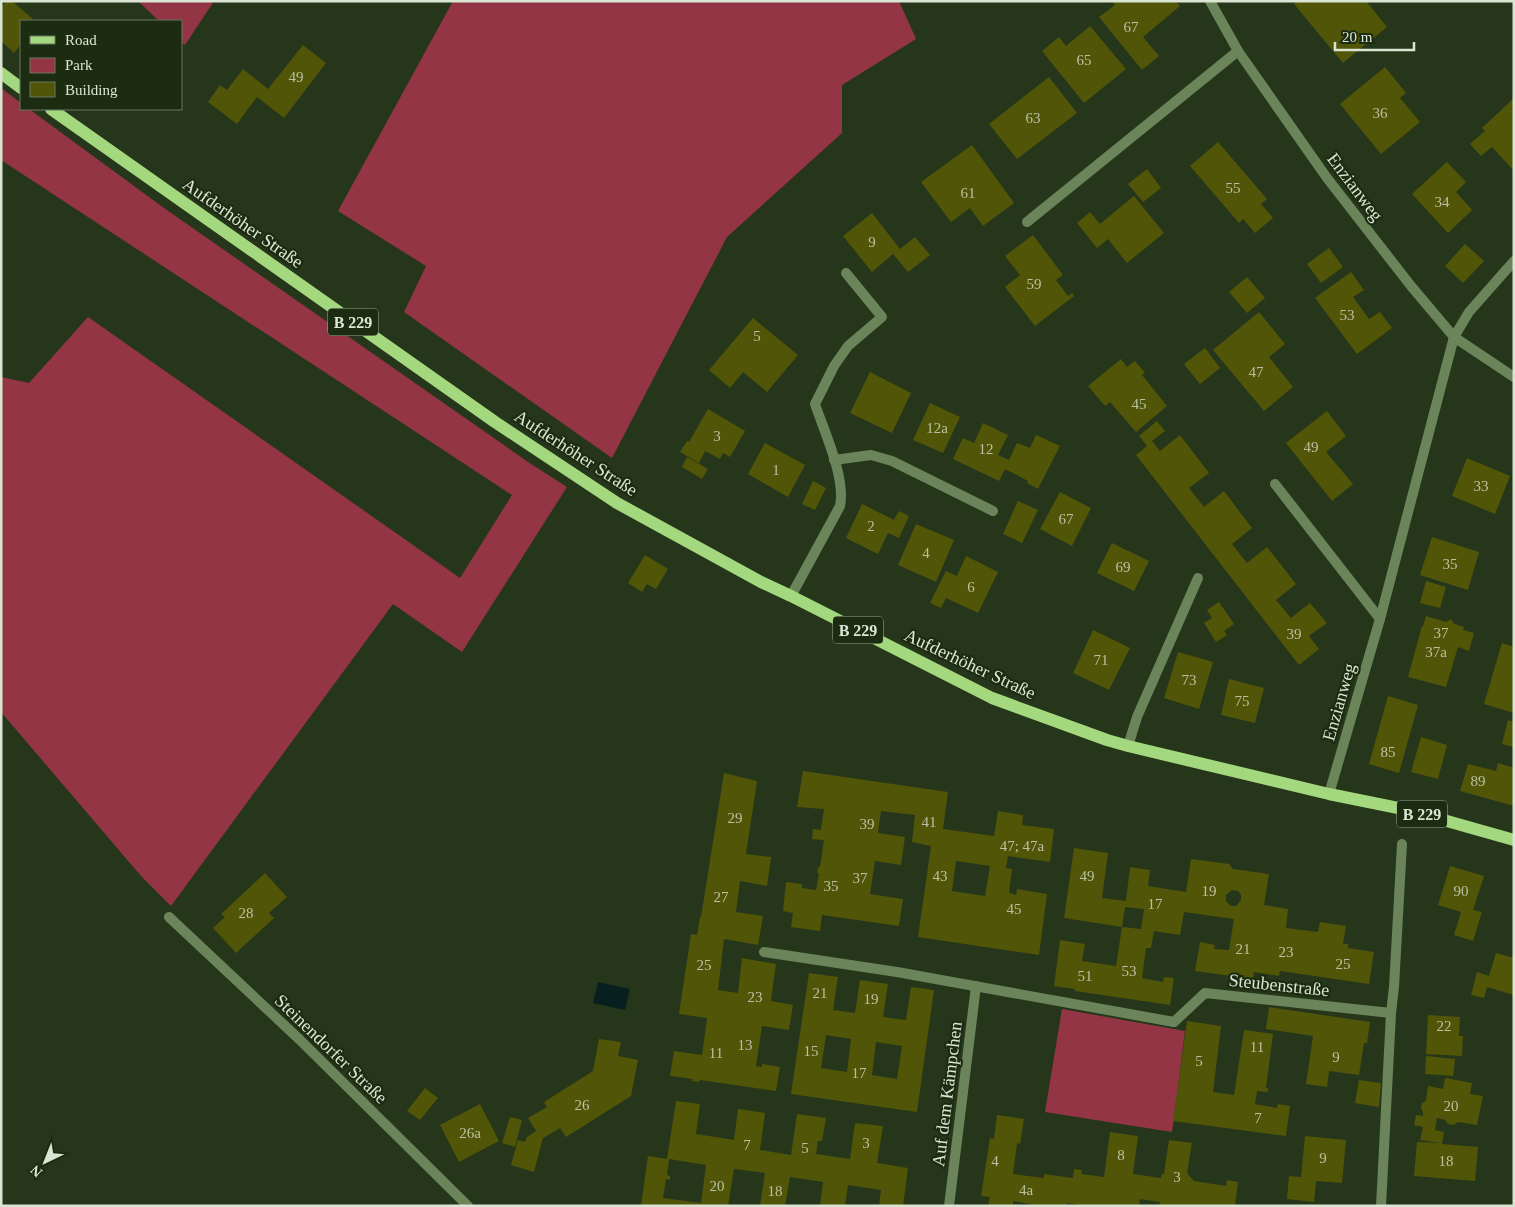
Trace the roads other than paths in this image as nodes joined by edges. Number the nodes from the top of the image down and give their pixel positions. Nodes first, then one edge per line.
1 (1210, 1) edge
2 (1238, 51) junction
3 (1, 73) edge
4 (20, 87) edge
5 (52, 110) edge
6 (1027, 222) dead end
7 (1514, 261) edge
8 (846, 273) dead end
9 (1454, 337) junction
10 (1514, 376) edge
11 (834, 460) junction
12 (1275, 484) dead end
13 (993, 511) dead end
14 (1198, 578) dead end
15 (791, 596) junction
16 (1380, 619) junction
17 (1128, 746) junction
18 (1329, 794) junction
19 (1514, 840) edge
20 (1402, 844) dead end
21 (169, 917) dead end
22 (764, 952) dead end
23 (976, 986) junction
24 (1390, 1014) junction
25 (468, 1206) edge
26 (949, 1206) edge
27 (1381, 1206) edge

1 - 2 street, Enzianweg
2 - 6 street
2 - 9 street, Enzianweg
3 - 4 main road
5 - 15 main road, Aufderhöher Straße / B 229
7 - 9 street, Enzianweg
8 - 11 street
9 - 10 street, Enzianweg
9 - 16 street, Enzianweg
11 - 13 street
11 - 15 street
12 - 16 street
14 - 17 street
15 - 17 main road, Aufderhöher Straße / B 229
16 - 18 street, Enzianweg
17 - 18 main road, Aufderhöher Straße / B 229
18 - 19 main road, Aufderhöher Straße / B 229
20 - 24 street
21 - 25 street, Steinendorfer Straße
22 - 23 street
23 - 24 street, Steubenstraße
23 - 26 street, Auf dem Kämpchen
24 - 27 street

